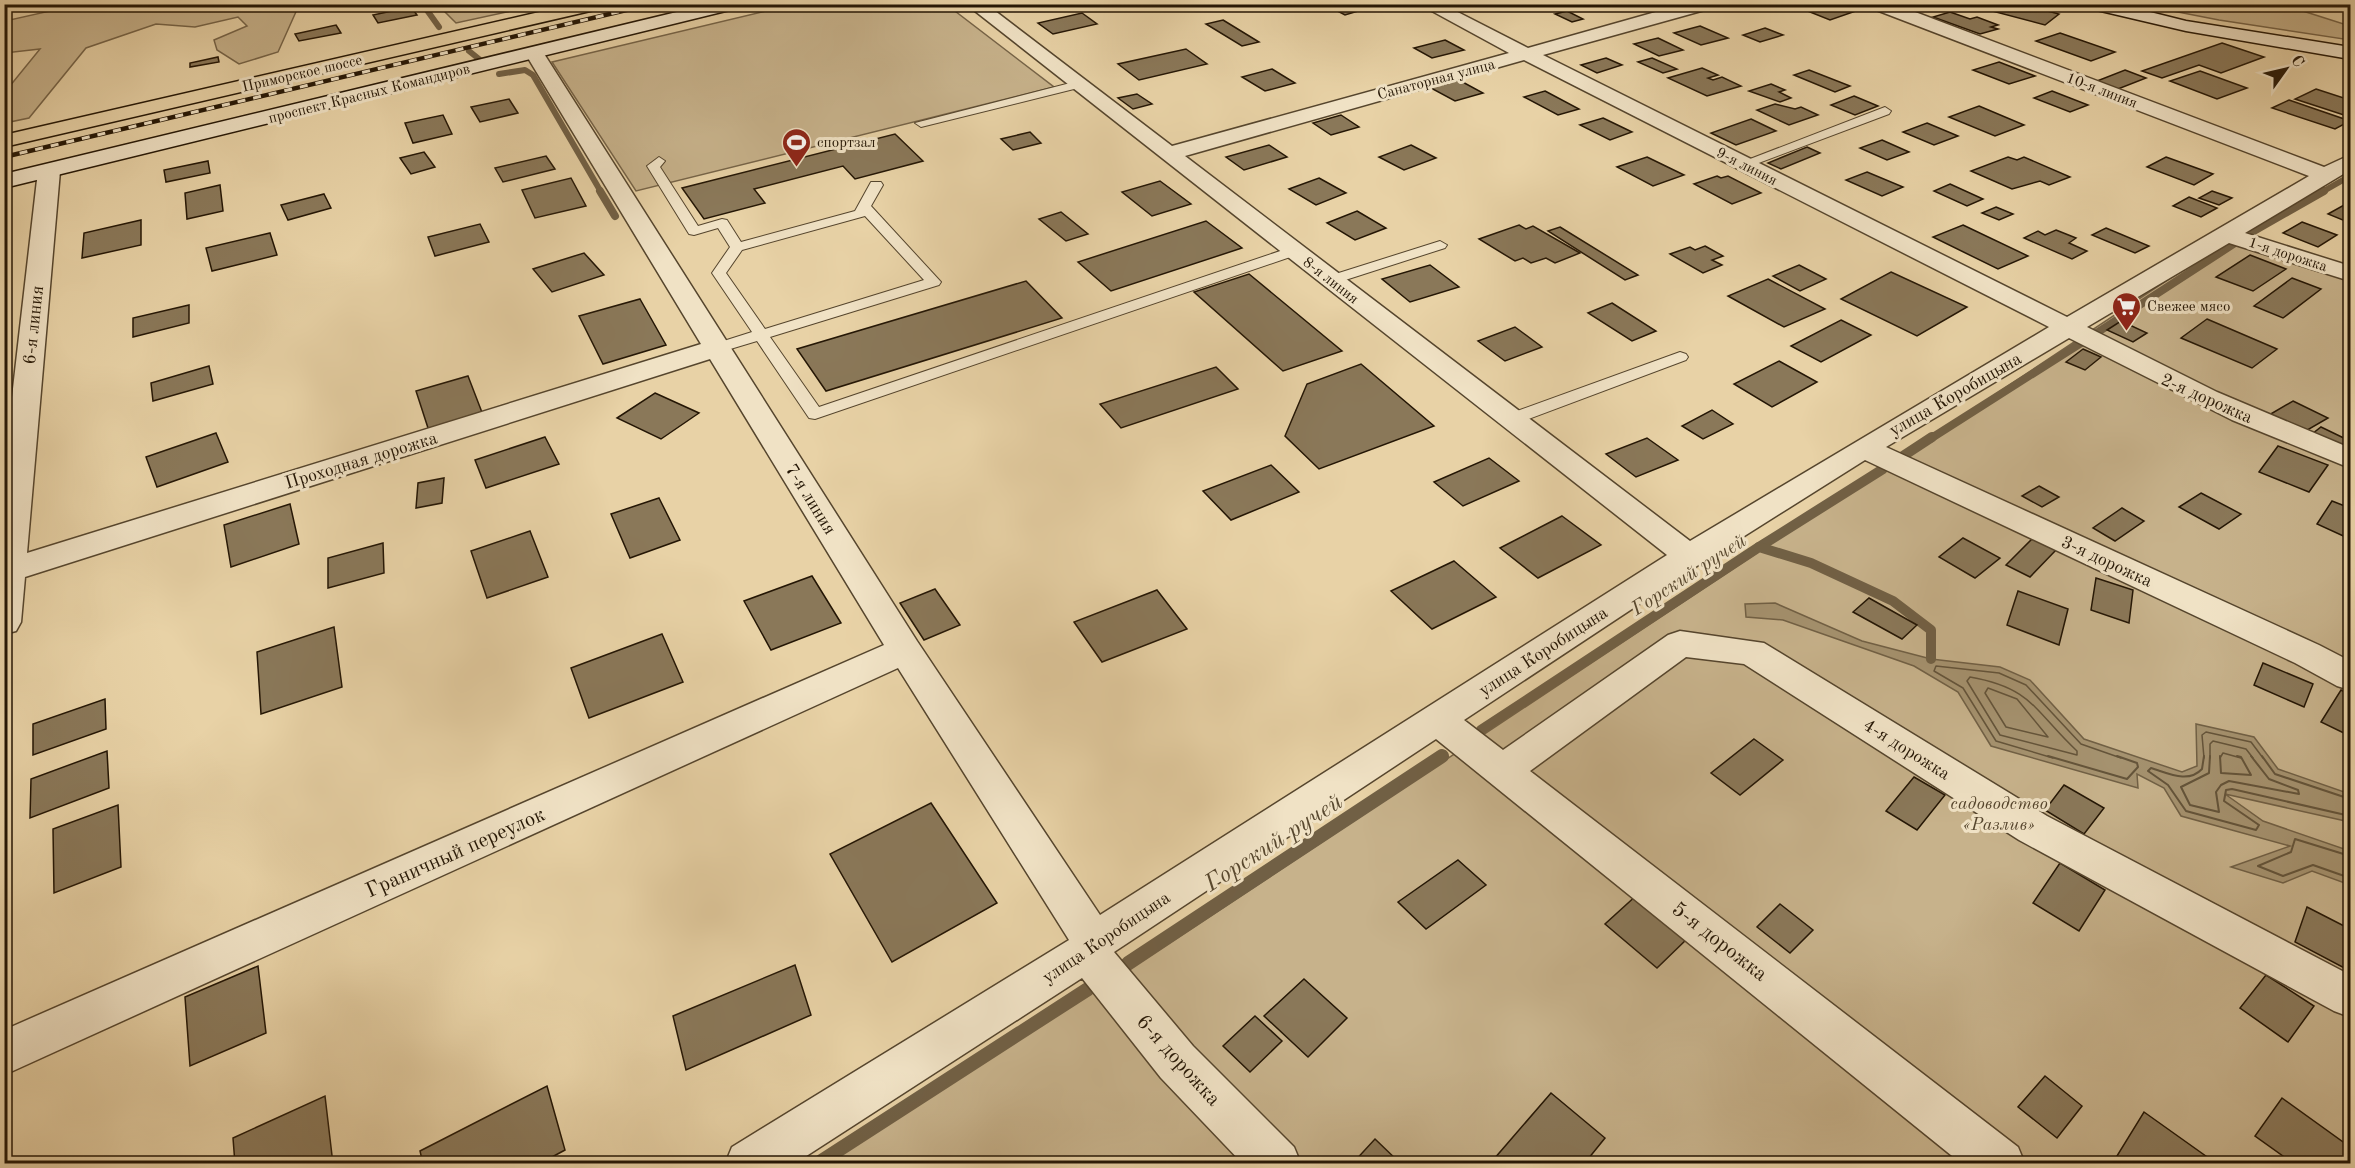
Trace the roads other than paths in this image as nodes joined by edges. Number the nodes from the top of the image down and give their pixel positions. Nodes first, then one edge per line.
1 (565, 4) edge
2 (599, 4) edge
3 (734, 4) edge
4 (974, 4) edge
5 (1427, 4) edge
6 (1706, 4) edge
7 (1877, 4) edge
8 (2094, 4) edge
9 (534, 53) junction
10 (2350, 53) edge
11 (1527, 54) junction
12 (1078, 85) junction
13 (1885, 111) dead end
14 (921, 123) dead end
15 (4, 133) edge
16 (4, 141) edge
17 (1167, 153) junction
18 (659, 160) dead end
19 (1743, 164) junction
20 (2338, 168) edge
21 (48, 171) junction
22 (4, 181) edge
23 (876, 185) dead end
24 (864, 207) junction
25 (2226, 234) junction
26 (1440, 245) dead end
27 (737, 247) junction
28 (1294, 251) junction
29 (2350, 274) edge
30 (1331, 280) junction
31 (2068, 327) junction
32 (761, 335) junction
33 (717, 348) junction
34 (1680, 357) dead end
35 (1512, 419) junction
36 (1863, 448) junction
37 (2350, 459) edge
38 (1689, 556) junction
39 (6, 571) edge
40 (4, 622) edge
41 (905, 650) junction
42 (2350, 677) edge
43 (1438, 720) junction
44 (1504, 770) junction
45 (1091, 947) junction
46 (2350, 997) edge
47 (4, 1053) edge
48 (749, 1164) edge
49 (1277, 1164) edge
50 (2001, 1164) edge

1 - 15 highway, Приморское шоссе
2 - 16 highway, Приморское шоссе
3 - 9 street, проспект Красных Командиров
4 - 12 street, 8-я линия
5 - 11 street, 9-я линия
6 - 11 street, Санаторная улица
7 - 20 street, 10-я линия
8 - 10 street
9 - 21 street, проспект Красных Командиров
9 - 33 street, 7-я линия
11 - 17 street, Санаторная улица
11 - 19 street, 9-я линия
12 - 14 lane
12 - 17 street, 8-я линия
13 - 19 lane
17 - 28 street, 8-я линия
18 - 27 lane
19 - 31 street, 9-я линия
20 - 25 street, улица Коробицына
21 - 22 street, проспект Красных Командиров
21 - 39 street, 6-я линия
23 - 24 lane
24 - 27 lane
24 - 32 lane
25 - 29 street, 1-я дорожка
25 - 31 street, улица Коробицына
26 - 30 lane
27 - 32 lane
28 - 30 street, 8-я линия
28 - 32 lane
30 - 35 street, 8-я линия
31 - 36 street, улица Коробицына
31 - 37 street, 2-я дорожка
32 - 33 lane
33 - 39 street, Проходная дорожка
33 - 41 street, 7-я линия
34 - 35 lane
35 - 38 street, 8-я линия
36 - 38 street, улица Коробицына
36 - 42 street, 3-я дорожка
38 - 43 street, улица Коробицына
39 - 40 street, 6-я линия
41 - 45 street, 7-я линия
41 - 47 street, Граничный переулок
43 - 44 street, 5-я дорожка
43 - 45 street, улица Коробицына
44 - 46 street, 4-я дорожка
44 - 50 street, 5-я дорожка
45 - 48 street, улица Коробицына
45 - 49 street, 6-я дорожка

